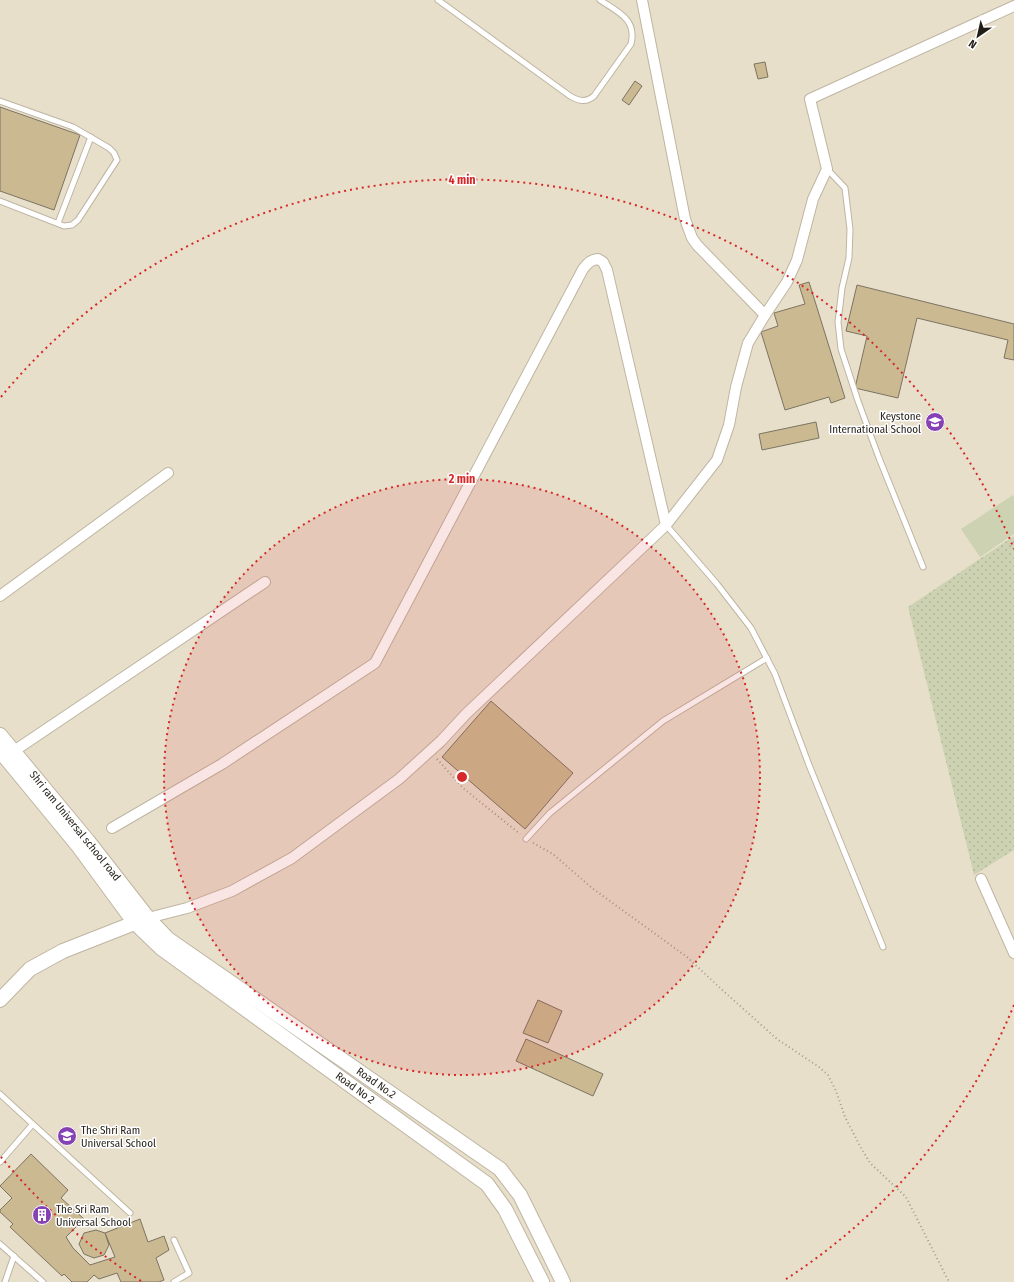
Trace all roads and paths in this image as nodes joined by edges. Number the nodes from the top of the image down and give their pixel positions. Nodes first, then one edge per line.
1 (438, 0) edge
2 (600, 0) edge
3 (642, 0) edge
4 (1014, 6) edge
5 (0, 101) edge
6 (91, 137) junction
7 (827, 169) junction
8 (0, 201) edge
9 (58, 223) junction
10 (765, 315) junction
11 (168, 473) dead end
12 (666, 525) junction
13 (923, 567) dead end
14 (265, 582) dead end
15 (0, 596) edge
16 (767, 658) junction
17 (0, 735) edge
18 (7, 751) edge
19 (430, 751) junction
20 (112, 828) dead end
21 (526, 839) junction
22 (981, 879) dead end
23 (148, 918) junction
24 (134, 922) junction
25 (883, 947) dead end
26 (1014, 953) edge
27 (0, 1000) edge
28 (0, 1094) edge
29 (32, 1125) junction
30 (0, 1162) edge
31 (130, 1213) dead end
32 (174, 1240) dead end
33 (0, 1244) edge
34 (14, 1256) junction
35 (5, 1282) edge
36 (43, 1282) edge
37 (174, 1282) edge
38 (542, 1282) edge
39 (563, 1282) edge
40 (949, 1282) edge

1 - 2 lane
3 - 10 street
4 - 7 street
5 - 6 lane
6 - 9 lane
6 - 9 lane
7 - 10 street
7 - 13 lane
8 - 9 lane
10 - 12 street
11 - 15 street
12 - 16 lane
12 - 19 street
12 - 20 street
14 - 18 street
16 - 21 lane
16 - 25 lane
17 - 18 street, Shri ram Universal school road
18 - 23 street, Shri ram Universal school road
18 - 24 street, Shri ram Universal school road
19 - 21 path
19 - 23 street
21 - 40 path
22 - 26 street
23 - 24 street
23 - 39 street, Road No.2
24 - 27 street
24 - 38 street, Road No 2
28 - 29 lane
29 - 30 lane
29 - 31 lane
32 - 37 lane
33 - 34 lane
34 - 35 lane
34 - 36 lane

